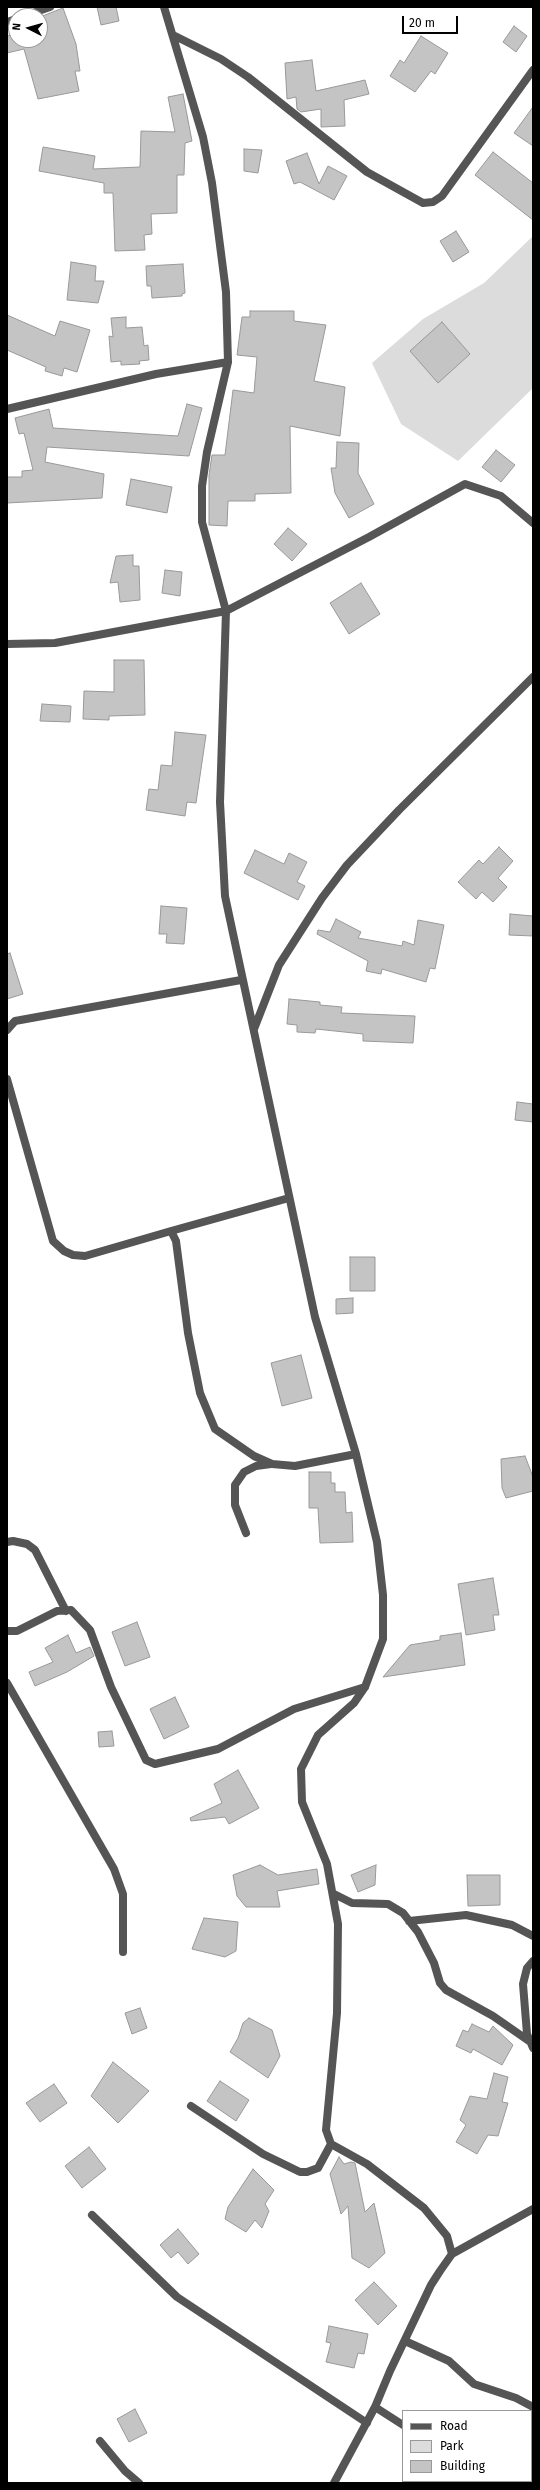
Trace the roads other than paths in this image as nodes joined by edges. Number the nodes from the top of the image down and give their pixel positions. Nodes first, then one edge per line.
1 (164, 7) edge
2 (174, 35) junction
3 (533, 70) edge
4 (228, 362) junction
5 (7, 409) edge
6 (533, 523) edge
7 (226, 611) junction
8 (7, 644) edge
9 (533, 677) edge
10 (241, 980) junction
11 (254, 1029) junction
12 (7, 1030) edge
13 (7, 1079) edge
14 (289, 1198) junction
15 (171, 1231) junction
16 (356, 1454) junction
17 (272, 1464) junction
18 (246, 1533) dead end
19 (7, 1542) edge
20 (66, 1610) junction
21 (7, 1631) edge
22 (7, 1683) edge
23 (365, 1687) junction
24 (334, 1894) junction
25 (409, 1921) junction
26 (533, 1936) edge
27 (123, 1952) dead end
28 (533, 1961) edge
29 (531, 2044) edge
30 (191, 2106) dead end
31 (331, 2144) junction
32 (533, 2209) edge
33 (92, 2215) dead end
34 (452, 2254) junction
35 (405, 2341) junction
36 (375, 2407) junction
37 (533, 2407) edge
38 (367, 2423) junction
39 (402, 2424) edge
40 (100, 2441) dead end
41 (140, 2483) edge
42 (334, 2483) edge

1 - 2 street
2 - 3 street
2 - 4 street
4 - 5 street
4 - 7 street
6 - 7 street
7 - 8 street
7 - 10 street
9 - 11 street
10 - 11 street
10 - 12 street
11 - 14 street
13 - 15 street
14 - 15 street
14 - 16 street
15 - 17 street
16 - 17 street
16 - 23 street
17 - 18 street
19 - 20 street
20 - 21 street
20 - 23 street
22 - 27 street
23 - 24 street
24 - 25 street
24 - 31 street
25 - 26 street
25 - 29 street
28 - 29 street
30 - 31 street
31 - 34 street
32 - 34 street
33 - 38 street
34 - 35 street
35 - 36 street
35 - 37 street
36 - 38 street
36 - 39 street
38 - 42 street
40 - 41 street

